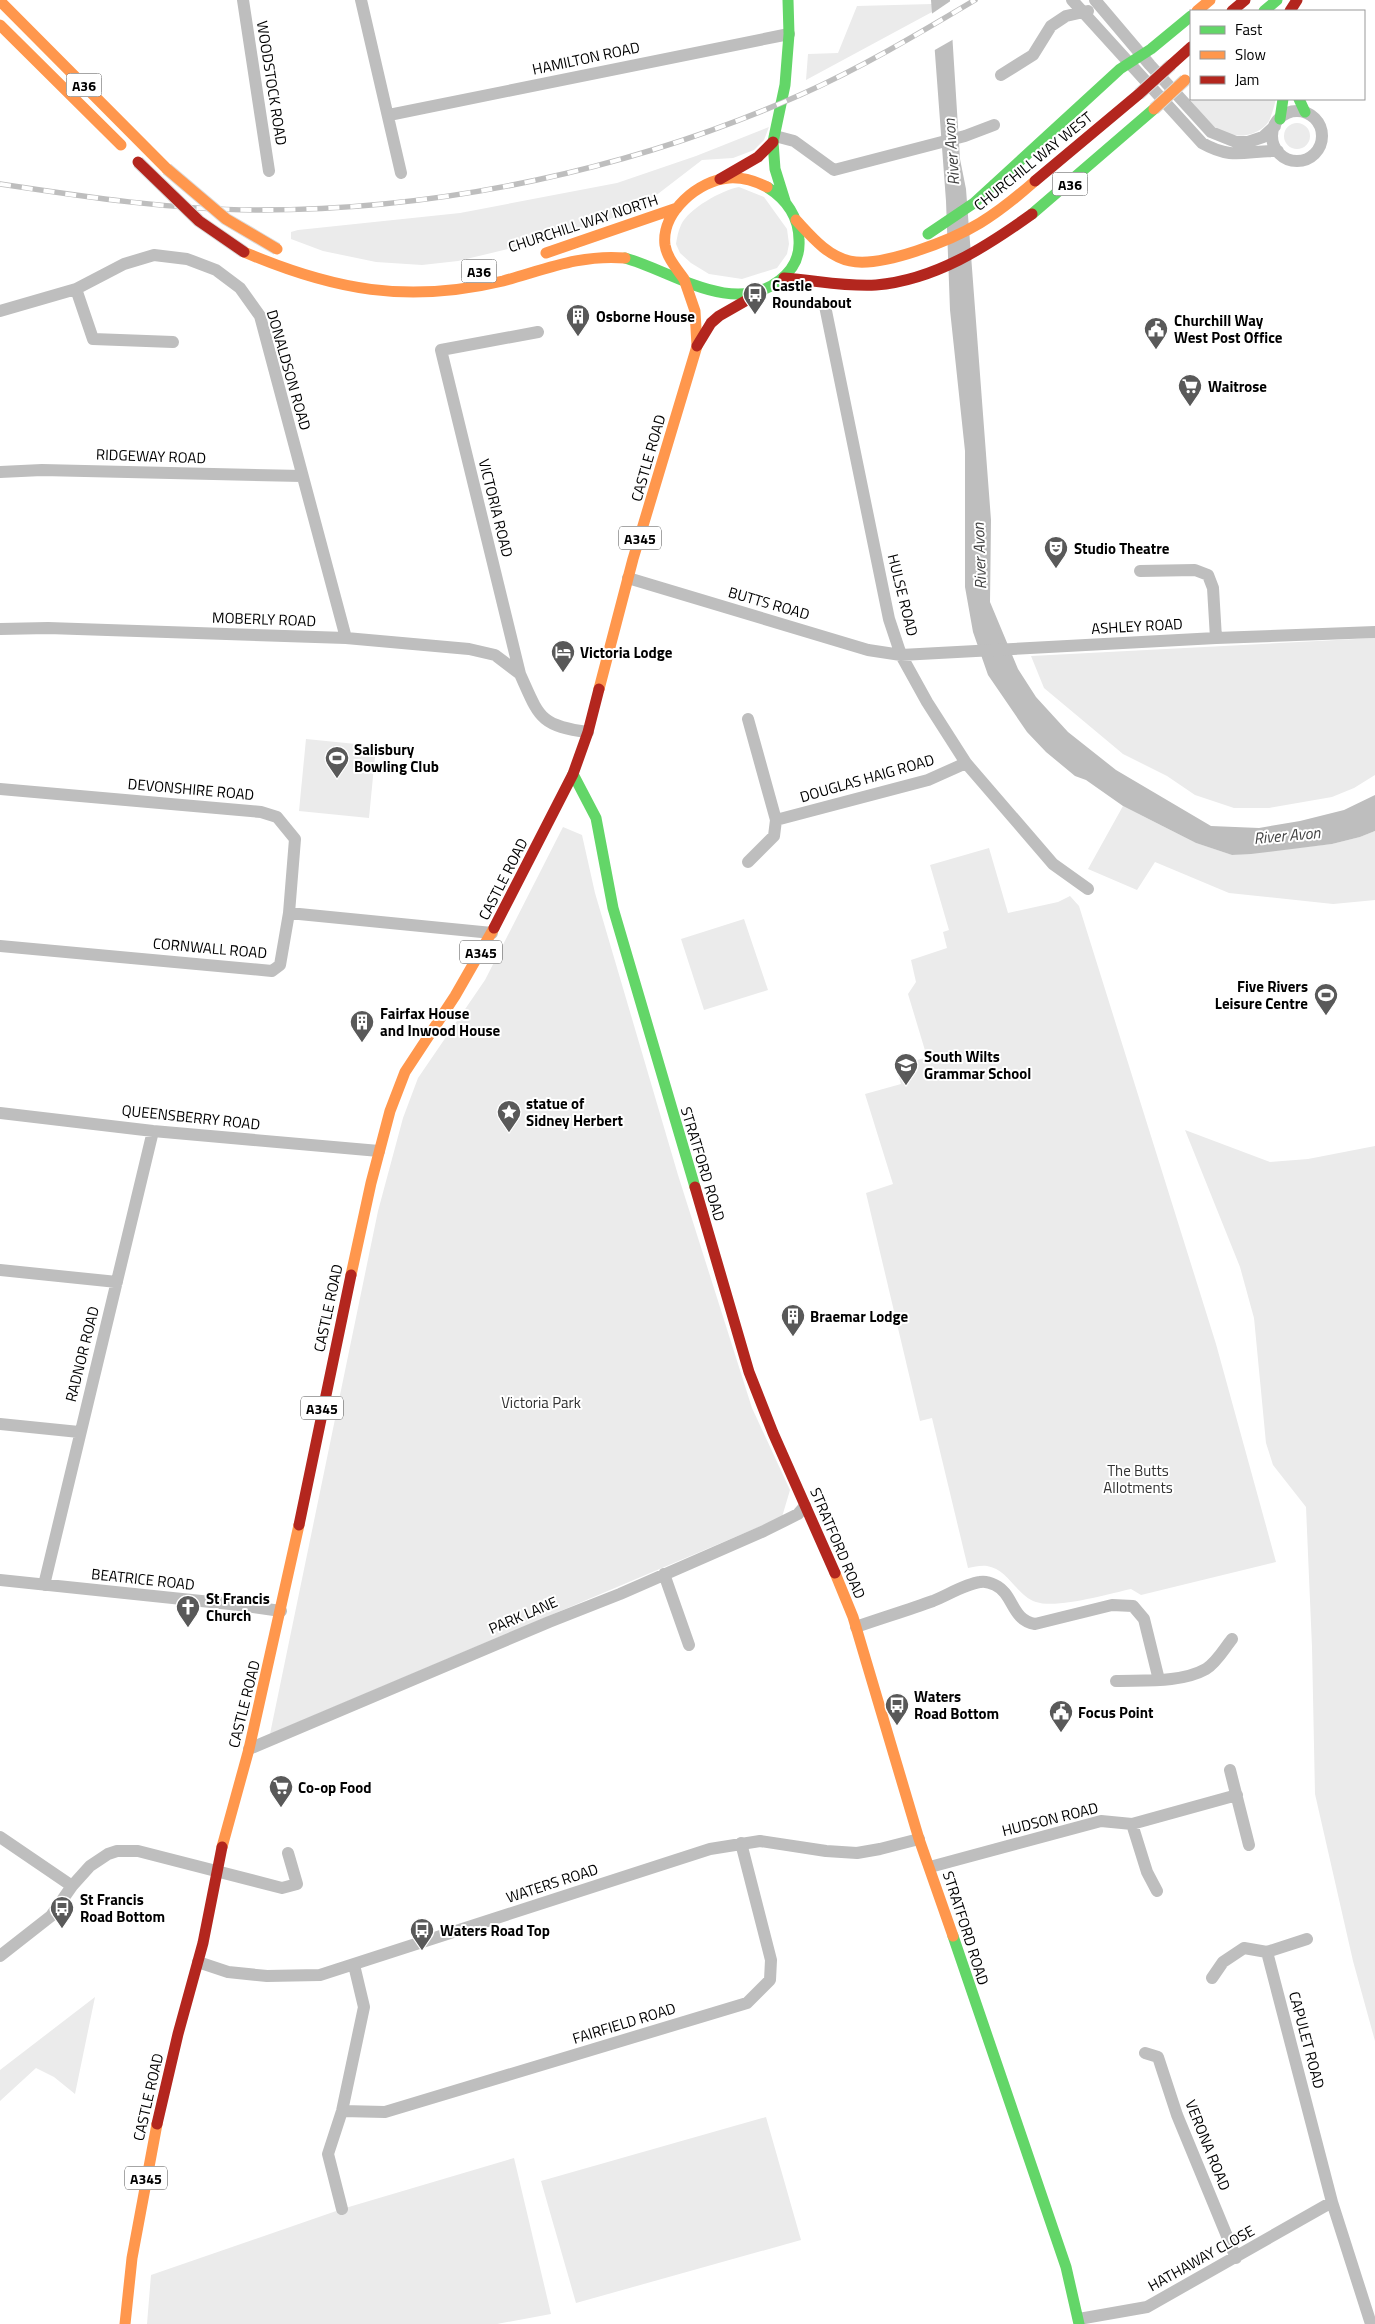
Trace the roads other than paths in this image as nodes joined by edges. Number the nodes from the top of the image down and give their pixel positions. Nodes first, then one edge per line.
1 (243, 0) edge
2 (362, 0) edge
3 (788, 0) edge
4 (1072, 0) edge
5 (1210, 0) edge
6 (1245, 0) edge
7 (1277, 0) edge
8 (0, 1) edge
9 (1099, 5) edge
10 (1198, 10) edge
11 (1233, 10) edge
12 (1265, 10) edge
13 (1081, 12) junction
14 (1190, 17) edge
15 (0, 26) edge
16 (789, 34) junction
17 (1190, 48) edge
18 (1141, 54) junction
19 (1128, 63) junction
20 (1001, 75) dead end
21 (1189, 77) edge
22 (1283, 100) edge
23 (1299, 100) edge
24 (1305, 112) junction
25 (389, 115) junction
26 (1277, 122) junction
27 (994, 125) dead end
28 (774, 139) junction
29 (1278, 151) junction
30 (269, 171) dead end
31 (401, 173) dead end
32 (720, 179) junction
33 (785, 201) junction
34 (677, 208) junction
35 (796, 220) junction
36 (281, 251) dead end
37 (535, 256) dead end
38 (898, 256) junction
39 (784, 278) junction
40 (684, 279) junction
41 (76, 289) junction
42 (764, 290) junction
43 (825, 306) dead end
44 (0, 311) edge
45 (538, 332) dead end
46 (173, 342) dead end
47 (697, 346) junction
48 (0, 472) edge
49 (302, 476) junction
50 (1140, 571) dead end
51 (628, 578) junction
52 (0, 629) edge
53 (1375, 632) edge
54 (346, 638) junction
55 (1216, 638) junction
56 (901, 655) junction
57 (520, 674) junction
58 (748, 719) dead end
59 (588, 732) junction
60 (966, 763) junction
61 (573, 774) junction
62 (0, 789) edge
63 (776, 820) junction
64 (748, 862) dead end
65 (1088, 888) dead end
66 (289, 913) junction
67 (492, 933) junction
68 (0, 946) edge
69 (0, 1113) edge
70 (153, 1131) junction
71 (379, 1151) junction
72 (0, 1270) edge
73 (117, 1282) junction
74 (0, 1424) edge
75 (79, 1432) junction
76 (805, 1506) junction
77 (664, 1574) junction
78 (0, 1580) edge
79 (44, 1585) junction
80 (282, 1612) junction
81 (856, 1627) junction
82 (1232, 1640) dead end
83 (689, 1646) dead end
84 (1159, 1680) junction
85 (1116, 1681) dead end
86 (249, 1749) junction
87 (1230, 1770) dead end
88 (1237, 1795) junction
89 (1132, 1824) junction
90 (0, 1837) edge
91 (919, 1839) junction
92 (741, 1843) junction
93 (1249, 1845) dead end
94 (288, 1853) dead end
95 (930, 1867) junction
96 (216, 1871) junction
97 (72, 1886) junction
98 (1157, 1891) dead end
99 (1307, 1939) dead end
100 (1267, 1952) junction
101 (0, 1956) edge
102 (198, 1962) junction
103 (354, 1965) junction
104 (1212, 1978) dead end
105 (1145, 2052) dead end
106 (342, 2111) junction
107 (1332, 2202) junction
108 (342, 2209) dead end
109 (1236, 2258) junction
110 (1079, 2321) edge
111 (125, 2324) edge
112 (1371, 2324) edge

1 - 30 street, WOODSTOCK ROAD
2 - 25 street
3 - 16 main road
4 - 13 street
5 - 10 main road
6 - 11 main road
7 - 12 main road
8 - 36 main road, A36, bridge
9 - 13 street
9 - 18 street
13 - 19 street
13 - 20 street
14 - 18 main road
15 - 40 main road, CHURCHILL WAY NORTH / A36, bridge
16 - 25 street, HAMILTON ROAD
16 - 28 main road
17 - 38 main road, CHURCHILL WAY WEST / A36, bridge
18 - 19 main road
18 - 26 street
19 - 29 street
19 - 38 main road
21 - 39 main road, A36, bridge
22 - 26 main road
23 - 24 main road
24 - 26 street
24 - 29 street
25 - 31 street
26 - 29 street
27 - 28 street
28 - 32 main road
28 - 33 main road
32 - 33 main road
32 - 34 main road
33 - 35 main road
34 - 37 main road, CHURCHILL WAY NORTH
34 - 40 main road
35 - 38 main road, CHURCHILL WAY WEST / A36
35 - 39 main road
39 - 42 main road
40 - 42 main road
40 - 47 main road, A345
41 - 44 street, DONALDSON ROAD
41 - 46 street
41 - 49 street, DONALDSON ROAD
42 - 47 main road, A345
43 - 56 street, HULSE ROAD
45 - 57 street, VICTORIA ROAD
47 - 51 main road, CASTLE ROAD / A345
48 - 49 street, RIDGEWAY ROAD
49 - 54 street, DONALDSON ROAD
50 - 55 street
51 - 56 street, BUTTS ROAD
51 - 59 main road, CASTLE ROAD / A345
52 - 54 street, MOBERLY ROAD
53 - 55 street, ASHLEY ROAD
54 - 57 street, MOBERLY ROAD
55 - 56 street, ASHLEY ROAD
56 - 60 street, HULSE ROAD
57 - 59 street, VICTORIA ROAD
58 - 63 street
59 - 61 main road, CASTLE ROAD / A345
60 - 63 street, DOUGLAS HAIG ROAD
60 - 65 street, HULSE ROAD
61 - 67 main road, CASTLE ROAD / A345
61 - 76 main road, STRATFORD ROAD
62 - 66 street, DEVONSHIRE ROAD
63 - 64 street
66 - 67 street
66 - 68 street, CORNWALL ROAD
67 - 71 main road, CASTLE ROAD / A345
69 - 70 street, QUEENSBERRY ROAD
70 - 71 street, QUEENSBERRY ROAD
70 - 73 street, RADNOR ROAD
71 - 80 main road, CASTLE ROAD / A345
72 - 73 street
73 - 75 street, RADNOR ROAD
74 - 75 street
75 - 79 street, RADNOR ROAD
76 - 77 street, PARK LANE
76 - 81 main road, STRATFORD ROAD
77 - 83 street
77 - 86 street, PARK LANE
78 - 79 street, BEATRICE ROAD
79 - 80 street, BEATRICE ROAD
80 - 86 main road, CASTLE ROAD / A345
81 - 84 street
81 - 91 main road, STRATFORD ROAD
82 - 84 street
84 - 85 street
86 - 96 main road, CASTLE ROAD / A345
87 - 88 street
88 - 89 street, HUDSON ROAD
88 - 93 street
89 - 95 street, HUDSON ROAD
89 - 98 street
90 - 97 street
91 - 92 street, WATERS ROAD
91 - 95 main road, STRATFORD ROAD
92 - 103 street, WATERS ROAD
92 - 106 street, FAIRFIELD ROAD
94 - 96 street
95 - 110 main road, STRATFORD ROAD
96 - 97 street
96 - 102 main road, CASTLE ROAD / A345
97 - 101 street
99 - 100 street
100 - 104 street
100 - 107 street, CAPULET ROAD
102 - 103 street, WATERS ROAD
102 - 111 main road, CASTLE ROAD / A345
103 - 106 street
105 - 109 street, VERONA ROAD
106 - 108 street
107 - 109 street, HATHAWAY CLOSE
107 - 112 street, CAPULET ROAD
109 - 110 street, HATHAWAY CLOSE

